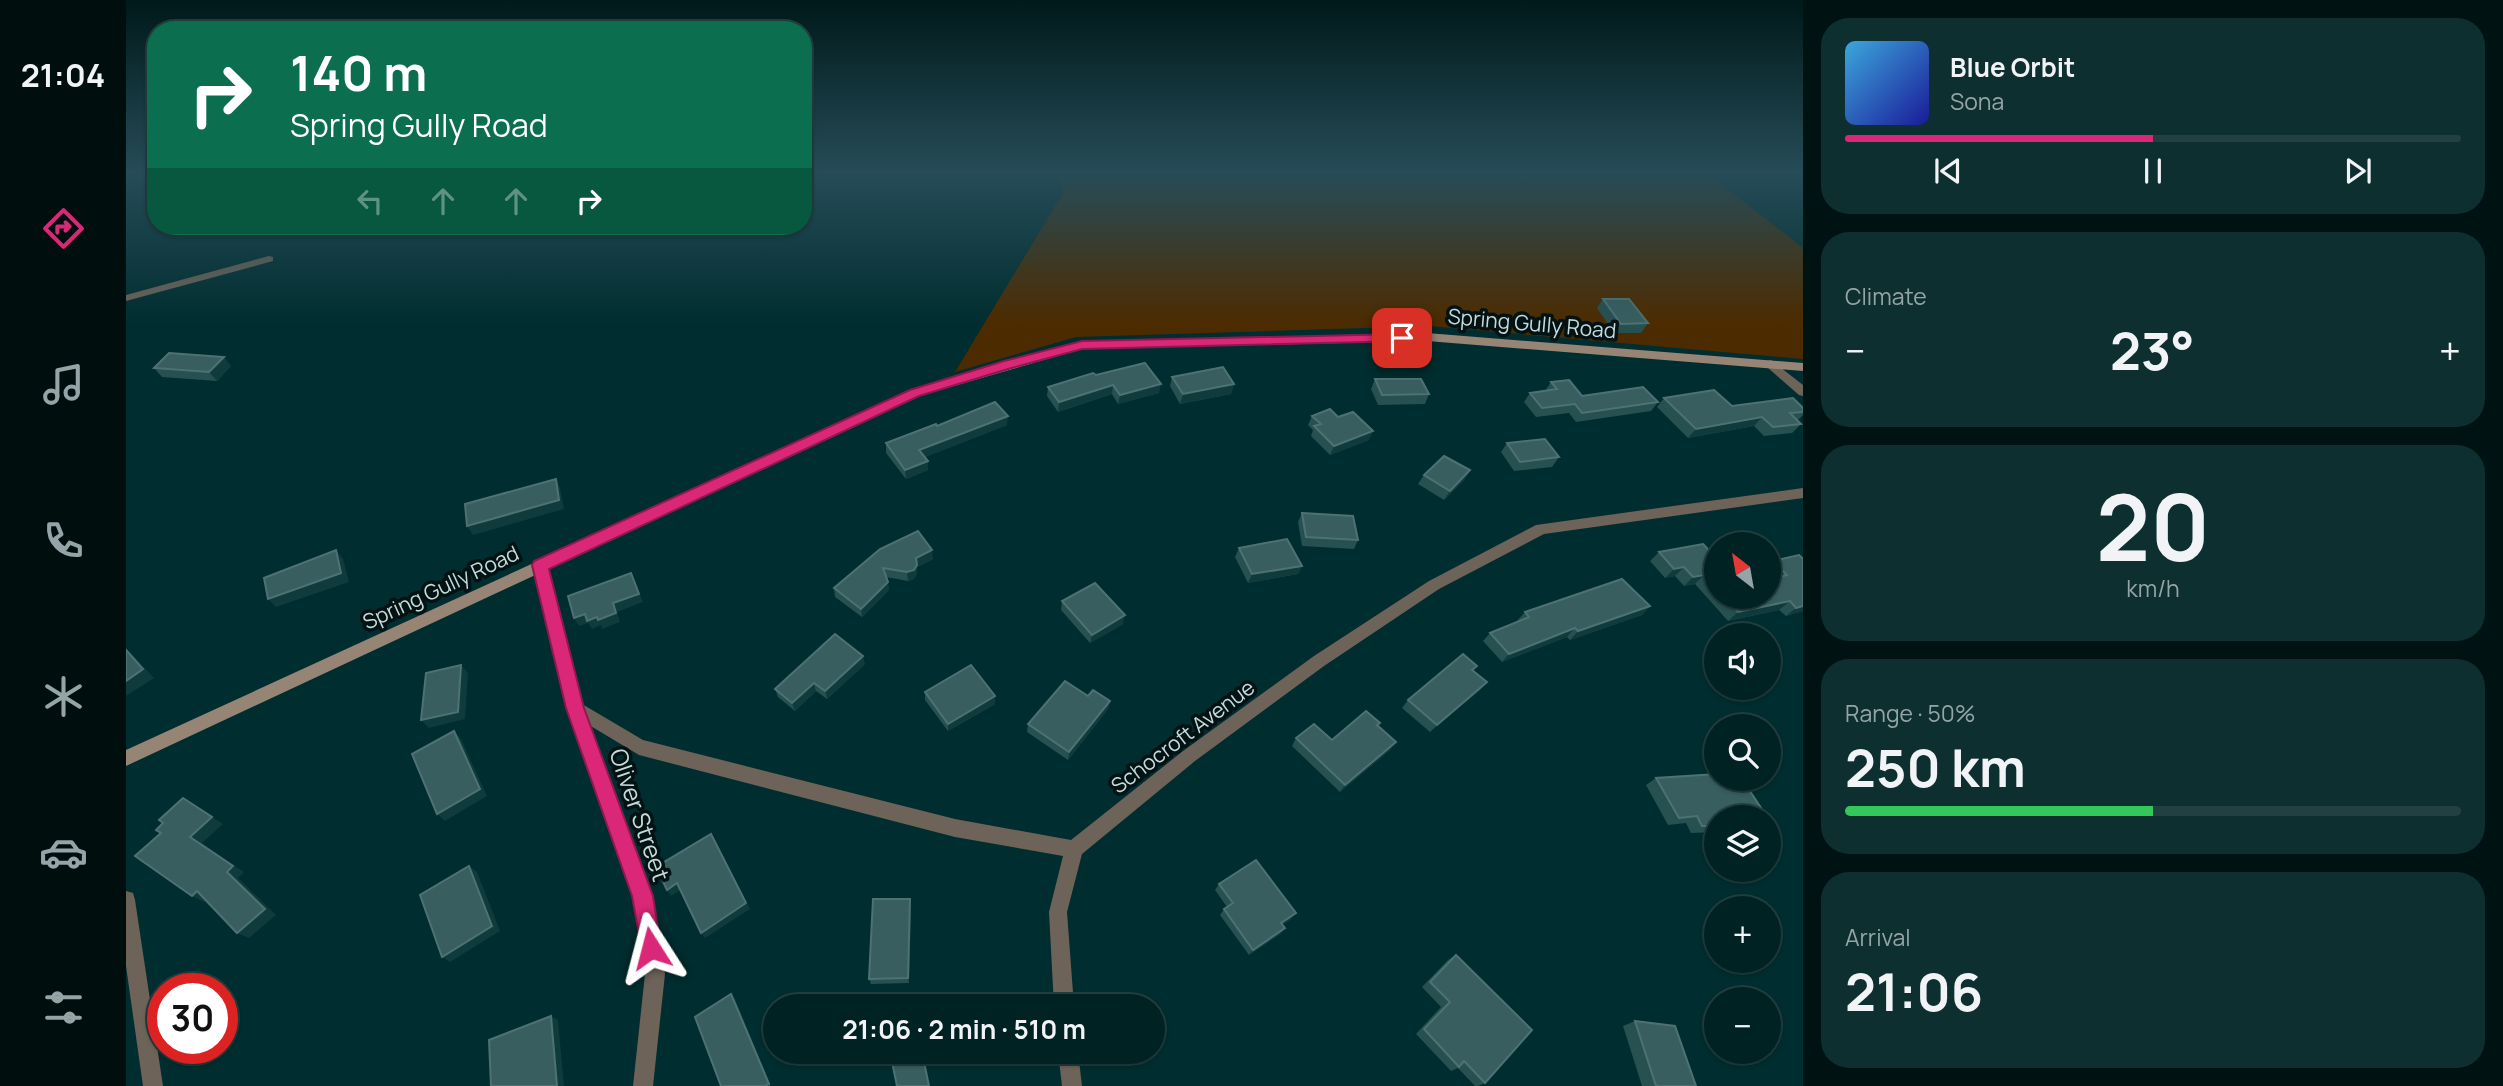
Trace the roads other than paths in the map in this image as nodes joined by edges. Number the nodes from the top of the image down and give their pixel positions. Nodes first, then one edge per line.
1 (269, 259) dead end
2 (126, 298) edge
3 (1771, 364) junction
4 (1803, 367) edge
5 (1803, 392) edge
6 (1803, 493) edge
7 (540, 565) junction
8 (575, 708) junction
9 (126, 758) edge
10 (1074, 849) junction
11 (126, 901) edge
12 (1063, 994) edge
13 (1069, 1064) edge
14 (153, 1086) edge
15 (643, 1086) edge
16 (1072, 1086) edge

1 - 2 street
3 - 4 main road, Spring Gully Road
3 - 5 street
3 - 7 main road, Spring Gully Road
6 - 10 street, Schocroft Avenue
7 - 8 street, Oliver Street
7 - 9 main road, Spring Gully Road
8 - 10 street
8 - 15 street, Oliver Street
10 - 12 street
11 - 14 street
13 - 16 street

